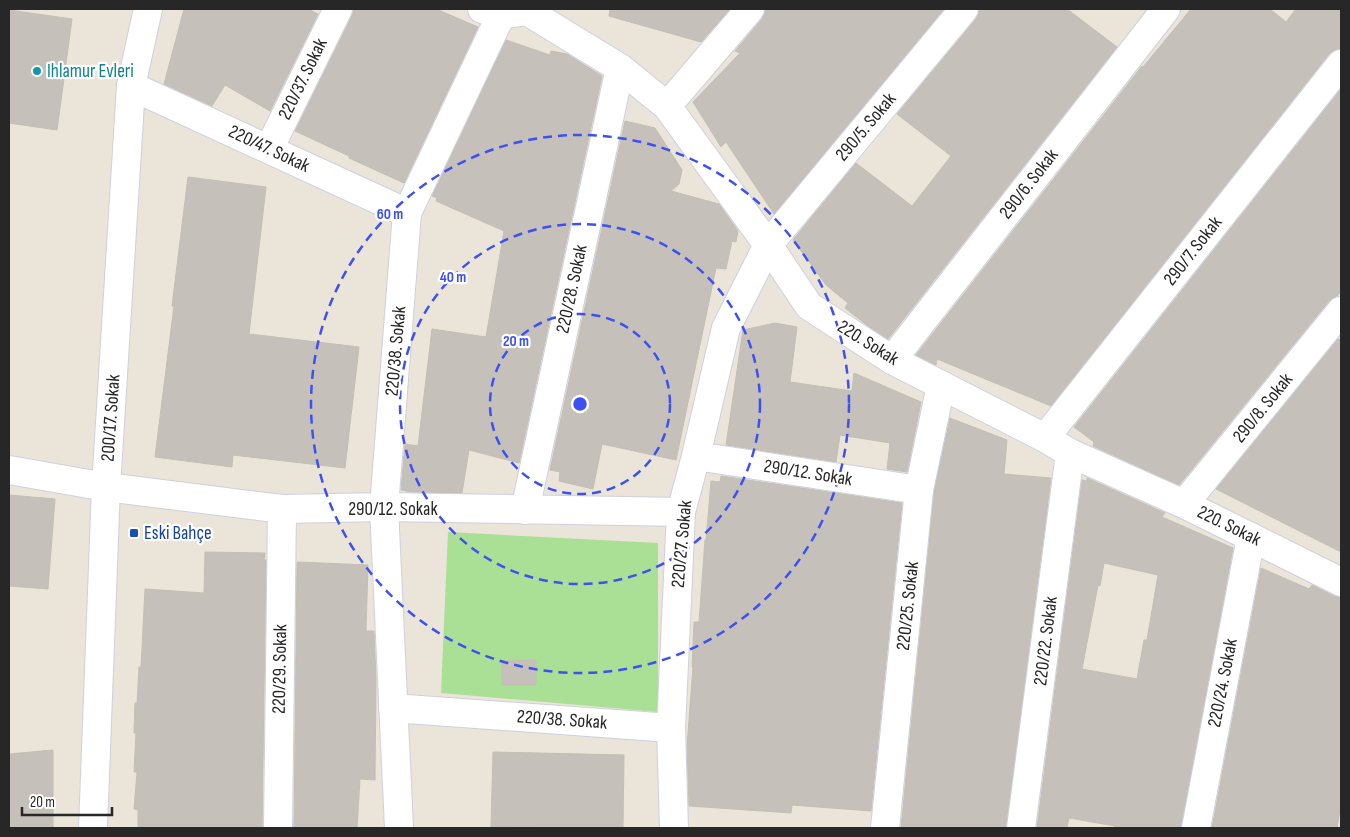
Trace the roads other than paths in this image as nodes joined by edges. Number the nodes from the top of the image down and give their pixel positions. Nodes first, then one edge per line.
1 (148, 9) edge
2 (338, 9) edge
3 (750, 9) edge
4 (964, 9) edge
5 (1166, 9) edge
6 (528, 10) edge
7 (492, 12) edge
8 (1341, 64) edge
9 (620, 68) junction
10 (131, 86) junction
11 (667, 106) junction
12 (269, 150) junction
13 (407, 213) junction
14 (768, 245) junction
15 (1341, 311) edge
16 (892, 360) junction
17 (941, 384) junction
18 (1045, 438) junction
19 (1070, 453) junction
20 (696, 456) junction
21 (9, 470) edge
22 (106, 486) junction
23 (919, 490) junction
24 (1184, 504) junction
25 (384, 508) junction
26 (282, 509) junction
27 (524, 510) junction
28 (681, 512) junction
29 (1251, 537) junction
30 (1341, 582) edge
31 (393, 708) junction
32 (671, 728) junction
33 (93, 828) edge
34 (278, 828) edge
35 (398, 828) edge
36 (674, 828) edge
37 (885, 828) edge
38 (1022, 828) edge
39 (1196, 828) edge

1 - 10 street, 200/17. Sokak
2 - 12 street, 220/37. Sokak
3 - 11 street
4 - 14 street, 290/5. Sokak
5 - 16 street, 290/6. Sokak
6 - 7 street, 220. Sokak
6 - 9 street, 220. Sokak
7 - 13 street, 220/38. Sokak
8 - 18 street, 290/7. Sokak
9 - 11 street, 220. Sokak
9 - 27 street, 220/28. Sokak
10 - 12 street, 220/47. Sokak
10 - 22 street, 200/17. Sokak
11 - 14 street, 220. Sokak
12 - 13 street, 220/47. Sokak
13 - 25 street, 220/38. Sokak
14 - 16 street, 220. Sokak
14 - 20 street, 220/27. Sokak
15 - 24 street, 290/8. Sokak
16 - 17 street, 220. Sokak
17 - 18 street, 220. Sokak
17 - 23 street, 220/25. Sokak
18 - 19 street, 220. Sokak
19 - 24 street, 220. Sokak
19 - 38 street, 220/22. Sokak
20 - 23 street, 290/12. Sokak
20 - 28 street, 220/27. Sokak
21 - 22 street, 290/12. Sokak
22 - 26 street, 290/12. Sokak
22 - 33 street, 200/17. Sokak
23 - 37 street, 220/25. Sokak
24 - 29 street, 220. Sokak
25 - 26 street, 290/12. Sokak
25 - 27 street, 290/12. Sokak
25 - 31 street, 220/38. Sokak
26 - 34 street, 220/29. Sokak
27 - 28 street, 290/12. Sokak
28 - 32 street, 220/27. Sokak
29 - 30 street, 220. Sokak
29 - 39 street, 220/24. Sokak
31 - 32 street, 220/38. Sokak
31 - 35 street, 220/38. Sokak
32 - 36 street, 220/27. Sokak

